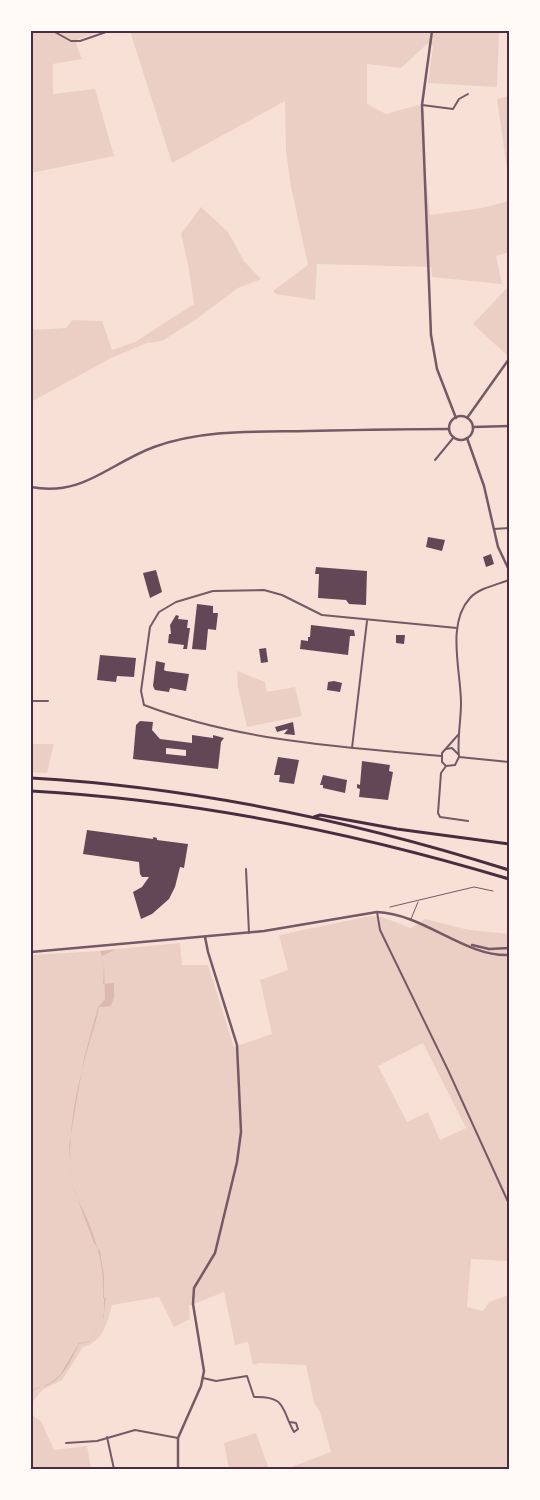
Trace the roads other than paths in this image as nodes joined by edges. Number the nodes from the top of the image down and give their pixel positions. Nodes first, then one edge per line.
1 (53, 31) edge
2 (109, 31) edge
3 (432, 31) edge
4 (468, 94) dead end
5 (422, 105) junction
6 (509, 360) edge
7 (456, 418) junction
8 (467, 418) junction
9 (509, 426) edge
10 (473, 427) junction
11 (449, 429) junction
12 (454, 437) junction
13 (467, 438) junction
14 (435, 460) dead end
15 (31, 487) edge
16 (509, 528) edge
17 (494, 529) junction
18 (509, 570) edge
19 (509, 580) edge
20 (368, 620) junction
21 (457, 628) junction
22 (31, 701) edge
23 (48, 701) dead end
24 (458, 735) junction
25 (352, 748) junction
26 (444, 750) junction
27 (441, 756) junction
28 (459, 756) junction
29 (509, 762) edge
30 (446, 766) junction
31 (31, 778) edge
32 (31, 791) edge
33 (313, 818) junction
34 (468, 821) dead end
35 (509, 844) edge
36 (246, 869) dead end
37 (509, 870) edge
38 (509, 879) edge
39 (493, 891) dead end
40 (418, 901) junction
41 (390, 908) dead end
42 (377, 912) junction
43 (411, 920) junction
44 (248, 933) junction
45 (205, 937) junction
46 (468, 944) junction
47 (509, 948) edge
48 (31, 952) edge
49 (509, 955) edge
50 (509, 1204) edge
51 (203, 1378) junction
52 (290, 1422) dead end
53 (107, 1437) junction
54 (178, 1438) junction
55 (66, 1444) dead end
56 (114, 1469) edge
57 (178, 1469) edge

1 - 2 street
3 - 5 street
4 - 5 street
5 - 7 street
6 - 8 street
7 - 8 street
7 - 11 street
8 - 10 street
9 - 10 street
10 - 13 street
11 - 12 street
11 - 15 street
12 - 13 street
12 - 14 street
13 - 17 street
16 - 17 street
17 - 18 street
19 - 21 street
20 - 21 street
20 - 25 street
20 - 25 street
21 - 24 street
22 - 23 street
24 - 26 street
24 - 28 street
25 - 27 street
26 - 27 street
26 - 28 street
27 - 30 street
28 - 29 street
28 - 30 street
30 - 34 street
31 - 33 highway
32 - 38 highway
33 - 35 highway
33 - 37 highway
36 - 44 street
39 - 40 lane
40 - 41 lane
40 - 43 lane
42 - 43 street
42 - 44 street
42 - 50 street
43 - 46 street
44 - 45 street
45 - 48 street
45 - 51 street
46 - 47 street
46 - 49 street
51 - 52 street
51 - 54 street
53 - 54 street
53 - 55 street
53 - 56 street
54 - 57 street

